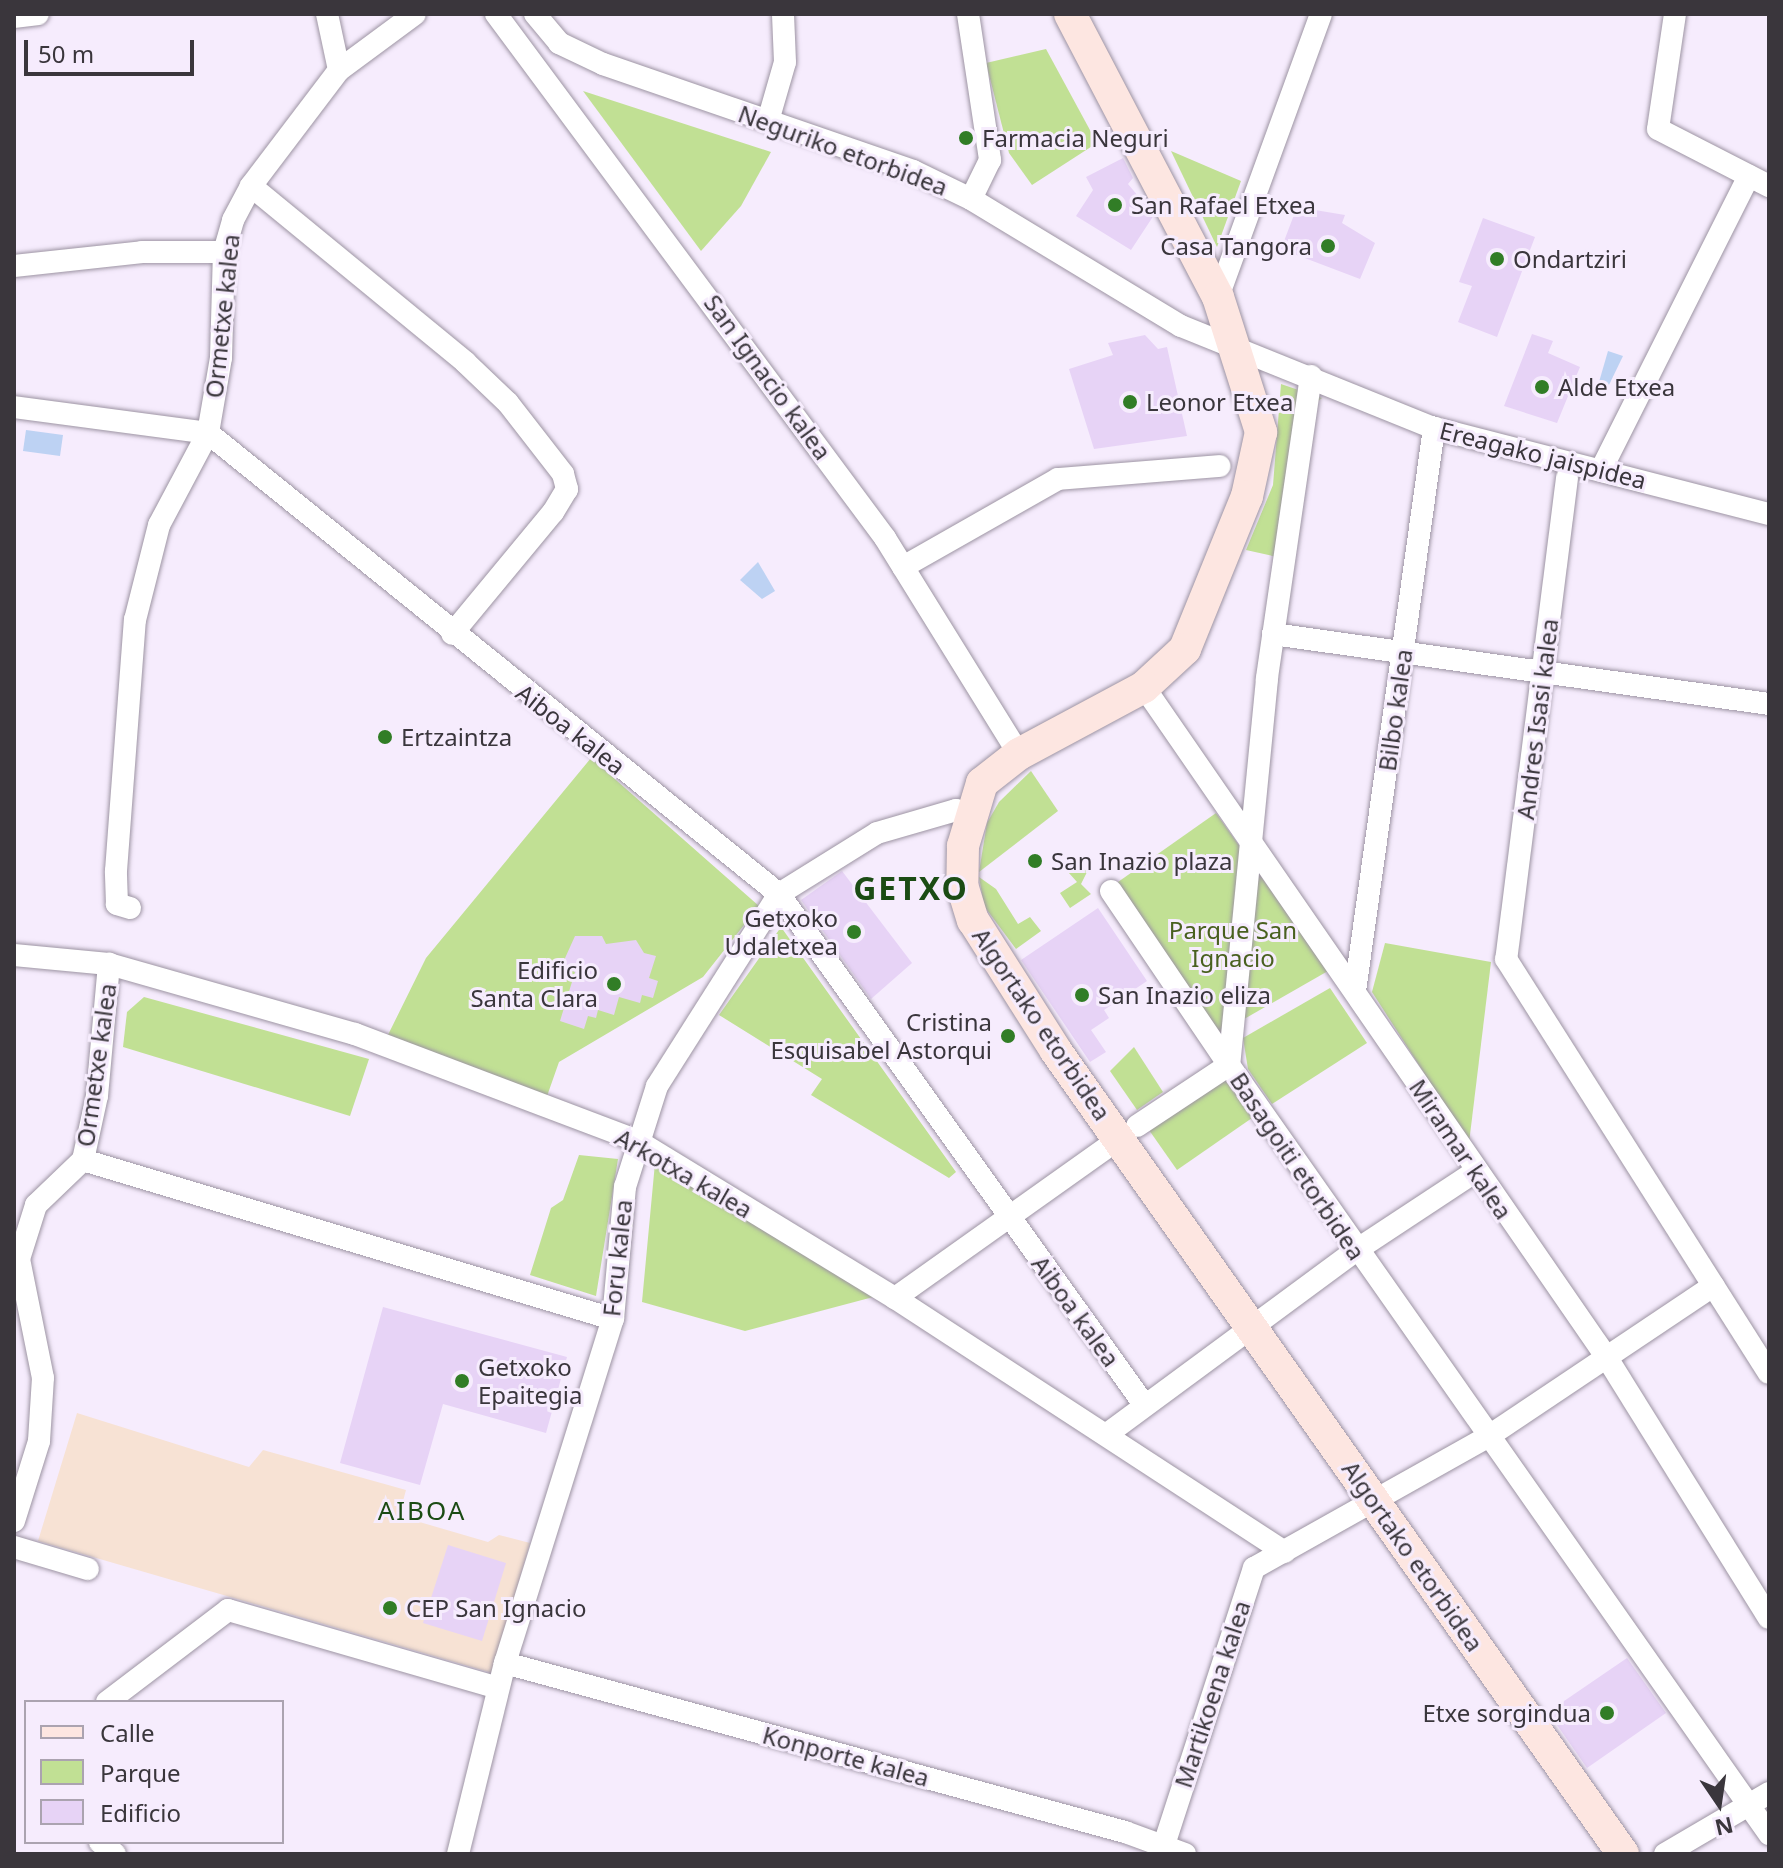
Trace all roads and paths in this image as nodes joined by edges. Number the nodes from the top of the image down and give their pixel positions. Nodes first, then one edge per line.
1 (38, 14) edge
2 (327, 14) edge
3 (415, 14) edge
4 (496, 14) edge
5 (535, 14) edge
6 (783, 14) edge
7 (968, 14) edge
8 (1070, 14) edge
9 (1321, 14) edge
10 (1675, 14) edge
11 (14, 17) edge
12 (334, 39) junction
13 (370, 48) junction
14 (339, 70) junction
15 (768, 121) junction
16 (1749, 176) junction
17 (251, 186) junction
18 (1769, 186) edge
19 (971, 199) junction
20 (224, 252) junction
21 (14, 266) edge
22 (1218, 297) junction
23 (1233, 344) junction
24 (1311, 376) junction
25 (14, 407) edge
26 (1434, 428) junction
27 (208, 433) junction
28 (1219, 466) dead end
29 (1602, 468) junction
30 (1567, 478) dead end
31 (1769, 514) edge
32 (903, 567) junction
33 (452, 634) junction
34 (1273, 634) junction
35 (1404, 648) junction
36 (1543, 671) junction
37 (1144, 687) junction
38 (1769, 704) edge
39 (1019, 754) junction
40 (970, 813) junction
41 (1250, 847) junction
42 (1111, 891) dead end
43 (779, 894) junction
44 (130, 908) dead end
45 (14, 955) edge
46 (109, 964) junction
47 (1355, 991) junction
48 (1229, 1065) junction
49 (1137, 1126) dead end
50 (636, 1140) junction
51 (1106, 1148) dead end
52 (83, 1160) junction
53 (1475, 1172) junction
54 (1010, 1218) junction
55 (1355, 1251) junction
56 (1713, 1286) junction
57 (895, 1298) junction
58 (613, 1319) junction
59 (1255, 1325) junction
60 (1607, 1358) junction
61 (1769, 1373) edge
62 (1143, 1403) junction
63 (1107, 1434) junction
64 (1489, 1436) junction
65 (1372, 1497) junction
66 (14, 1521) edge
67 (14, 1547) edge
68 (1284, 1552) junction
69 (88, 1569) dead end
70 (1769, 1618) edge
71 (505, 1663) junction
72 (498, 1688) junction
73 (110, 1700) edge
74 (1769, 1793) edge
75 (1749, 1807) junction
76 (1769, 1834) edge
77 (1161, 1850) edge
78 (458, 1854) edge
79 (1185, 1854) edge
80 (1623, 1854) edge
81 (1665, 1854) edge

1 - 11 street
2 - 12 street
3 - 13 street
4 - 32 street, San Ignacio kalea
5 - 15 street, Neguriko etorbidea
6 - 15 street
7 - 19 street
8 - 22 street, Algortako etorbidea
9 - 22 street
10 - 16 street
12 - 13 street
12 - 14 street
13 - 14 street
14 - 17 street, Ormetxe kalea
15 - 19 street, Neguriko etorbidea
16 - 18 street
16 - 29 street
17 - 20 street, Ormetxe kalea
17 - 33 street
19 - 23 street, Neguriko etorbidea
20 - 21 street
20 - 27 street, Ormetxe kalea
22 - 23 street, Algortako etorbidea
23 - 24 street, Ereagako jaispidea
23 - 37 street, Algortako etorbidea
24 - 26 street, Ereagako jaispidea
24 - 34 street, Basagoiti etorbidea
25 - 27 street
26 - 29 street, Ereagako jaispidea
26 - 35 street, Bilbo kalea
27 - 33 street, Aiboa kalea
27 - 44 street, Ormetxe kalea
28 - 32 street
29 - 31 street, Ereagako jaispidea
30 - 36 street, Andres Isasi kalea
32 - 39 street, San Ignacio kalea
33 - 43 street, Aiboa kalea
34 - 35 street
34 - 41 street, Basagoiti etorbidea
35 - 36 street
35 - 47 street, Bilbo kalea
36 - 38 street
36 - 56 street, Andres Isasi kalea
37 - 39 street, Algortako etorbidea
37 - 41 street, Miramar kalea
39 - 40 street, Algortako etorbidea
40 - 43 street, Foru kalea
40 - 59 street, Algortako etorbidea
41 - 47 street, Miramar kalea
41 - 48 street, Basagoiti etorbidea
42 - 48 street
43 - 50 street, Foru kalea
43 - 54 street, Aiboa kalea
45 - 46 street, Arkotxa kalea
46 - 50 street, Arkotxa kalea
46 - 52 street, Ormetxe kalea
47 - 53 street, Miramar kalea
48 - 49 street
48 - 55 street, Basagoiti etorbidea
50 - 57 street, Arkotxa kalea
50 - 58 street, Foru kalea
51 - 54 street
52 - 58 street
52 - 66 street, Ormetxe kalea
53 - 55 street
53 - 60 street, Miramar kalea
54 - 57 street
54 - 62 street, Aiboa kalea
55 - 59 street
55 - 64 street, Basagoiti etorbidea
56 - 60 street, Martikoena kalea
56 - 61 street
57 - 63 street, Arkotxa kalea
58 - 71 street, Foru kalea
59 - 62 street
59 - 65 street, Algortako etorbidea
60 - 64 street, Martikoena kalea
60 - 70 street, Miramar kalea
62 - 63 street
63 - 68 street, Arkotxa kalea
64 - 65 street, Martikoena kalea
64 - 75 street, Basagoiti etorbidea
65 - 68 street, Martikoena kalea
65 - 80 street, Algortako etorbidea
67 - 69 street
68 - 77 street, Martikoena kalea
71 - 72 street, Foru kalea
71 - 77 street, Konporte kalea
72 - 73 street
72 - 78 street, Foru kalea
74 - 75 street
75 - 76 street, Basagoiti etorbidea
75 - 81 street
77 - 79 street, Konporte kalea

